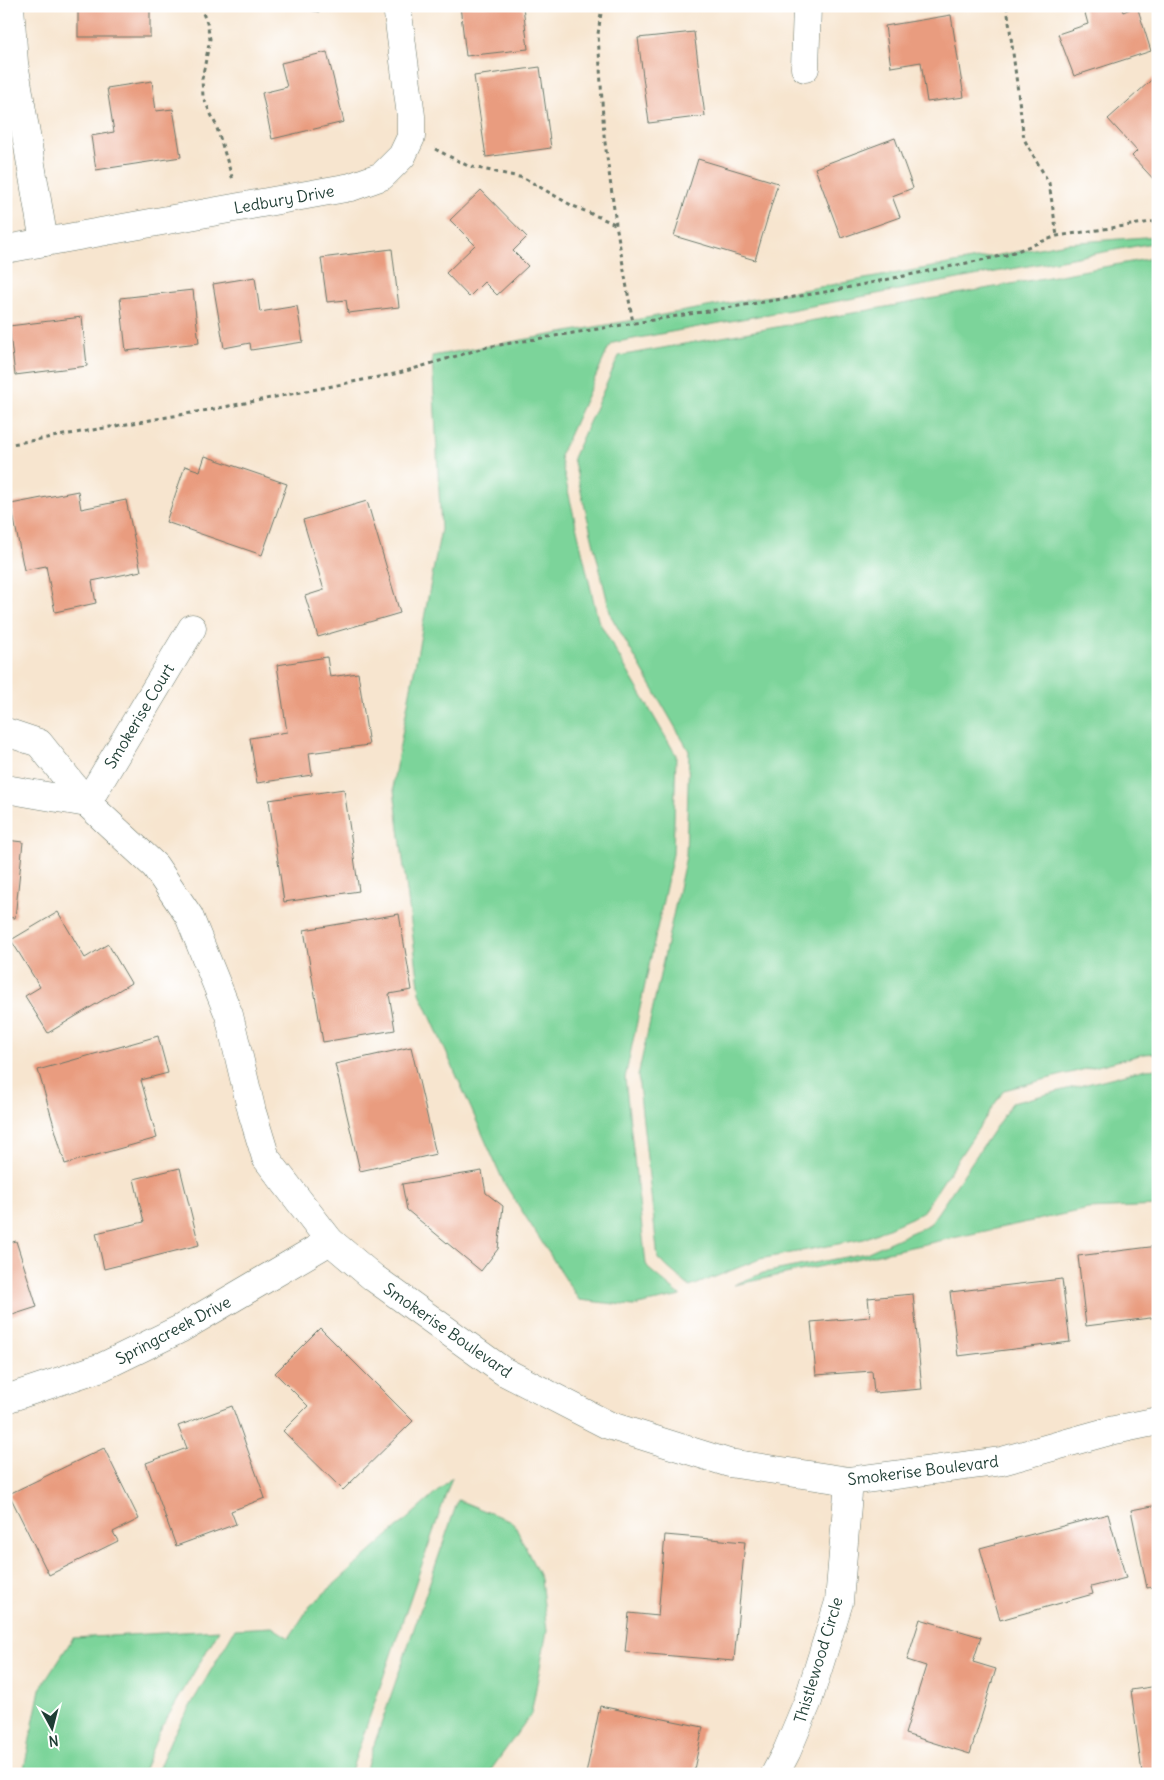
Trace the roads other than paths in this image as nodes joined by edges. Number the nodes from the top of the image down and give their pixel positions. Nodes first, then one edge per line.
1 (10, 6) edge
2 (397, 6) edge
3 (806, 6) edge
4 (806, 68) dead end
5 (44, 242) junction
6 (6, 249) edge
7 (192, 628) dead end
8 (6, 732) edge
9 (6, 789) edge
10 (87, 803) junction
11 (330, 1241) junction
12 (6, 1399) edge
13 (1158, 1421) edge
14 (850, 1481) junction
15 (774, 1774) edge

1 - 5 street
2 - 5 street, Ledbury Drive
3 - 4 street
5 - 6 street, Ledbury Drive
7 - 10 street, Smokerise Court
8 - 10 street, Smokerise Boulevard
9 - 10 street
10 - 11 street, Smokerise Boulevard
11 - 12 street, Springcreek Drive
11 - 14 street, Smokerise Boulevard
13 - 14 street, Smokerise Boulevard
14 - 15 street, Thistlewood Circle

